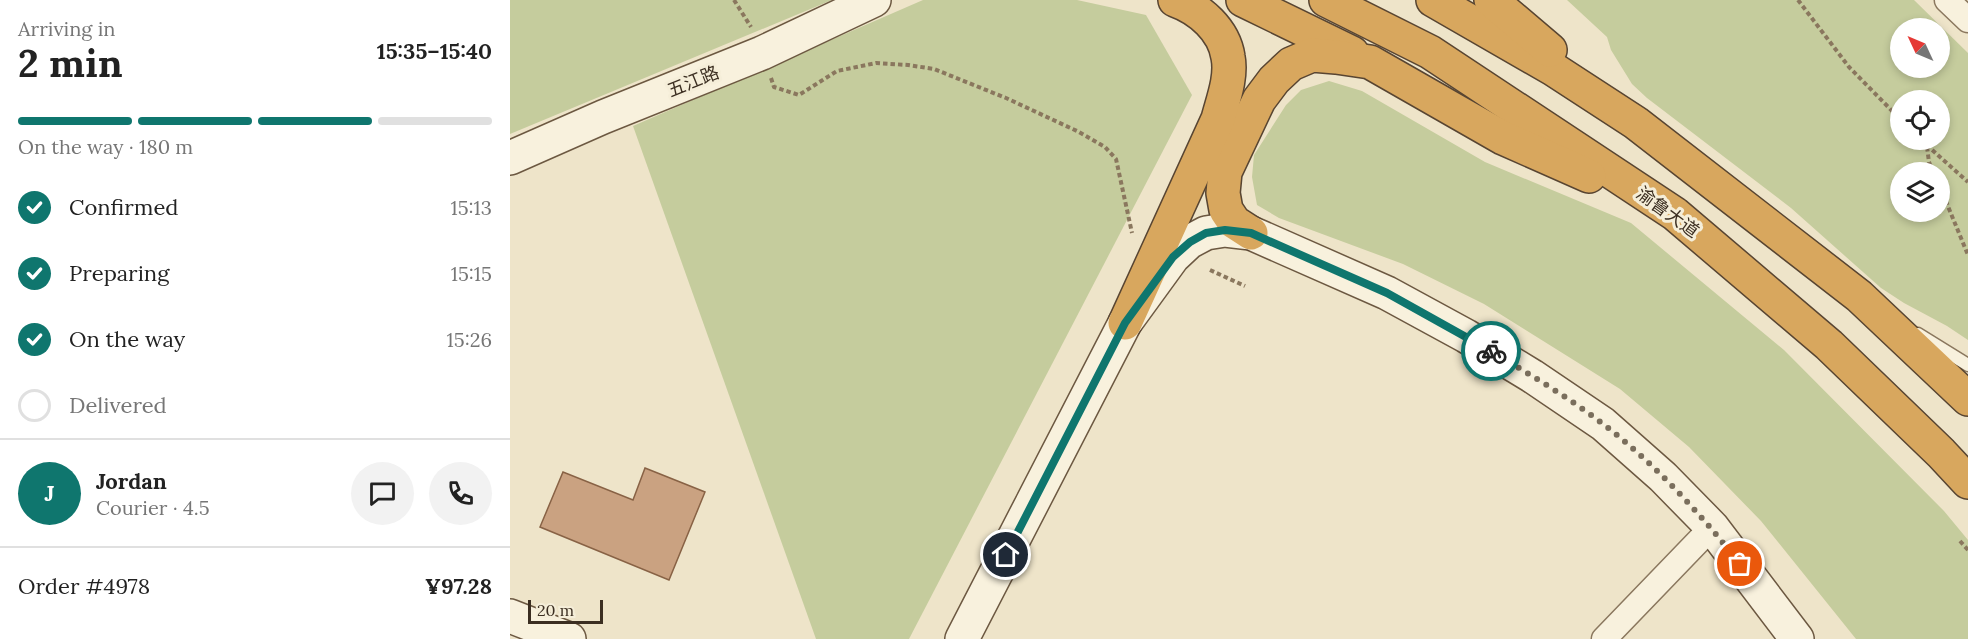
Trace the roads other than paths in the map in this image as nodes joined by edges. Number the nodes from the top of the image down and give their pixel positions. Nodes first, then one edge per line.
1 (874, 0) edge
2 (1175, 0) edge
3 (1243, 0) edge
4 (1326, 0) edge
5 (1433, 0) edge
6 (1491, 0) edge
7 (1947, 0) edge
8 (1968, 20) edge
9 (1370, 63) junction
10 (1636, 123) junction
11 (510, 158) edge
12 (1675, 214) junction
13 (1251, 233) junction
14 (1859, 296) junction
15 (1125, 323) junction
16 (1968, 365) edge
17 (1968, 399) edge
18 (1968, 482) edge
19 (1712, 527) junction
20 (510, 616) edge
21 (569, 639) edge
22 (962, 639) edge
23 (1604, 639) edge
24 (1797, 639) edge

1 - 11 main road, 五江路
2 - 15 highway
3 - 9 highway
4 - 12 highway, 渝鲁大道
5 - 10 highway
6 - 10 highway
7 - 8 street
9 - 12 highway
9 - 13 highway
10 - 14 highway
12 - 18 highway, 渝鲁大道
13 - 15 main road
13 - 19 main road
14 - 16 lane
14 - 17 highway
15 - 22 main road
19 - 23 street
19 - 24 main road
20 - 21 main road

